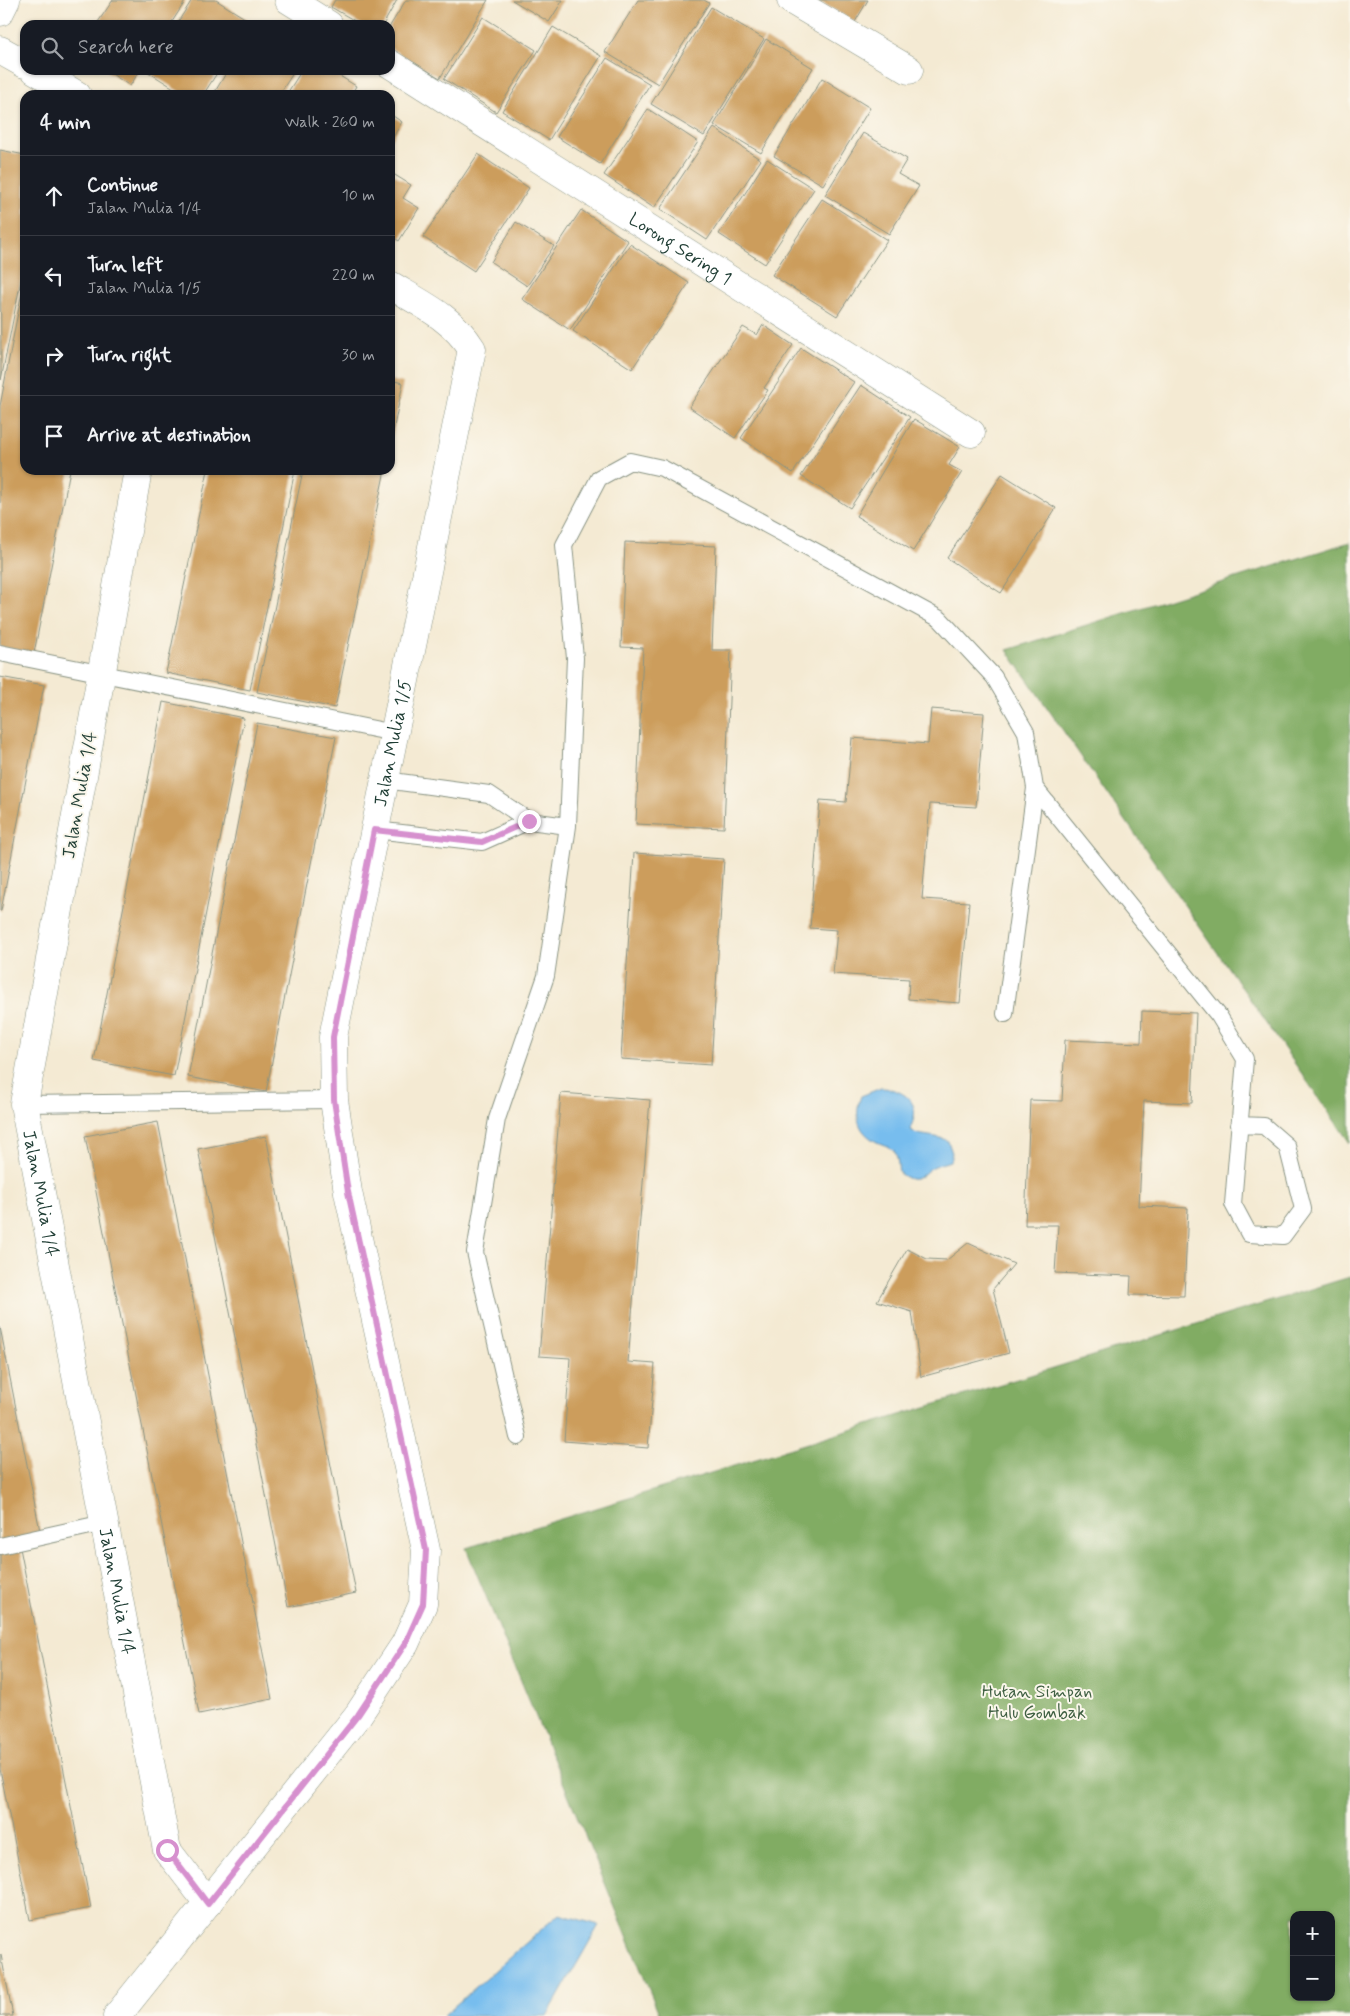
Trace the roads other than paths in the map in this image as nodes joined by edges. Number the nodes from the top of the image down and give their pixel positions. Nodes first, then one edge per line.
1 (6, 0) edge
2 (290, 0) edge
3 (790, 0) edge
4 (0, 12) edge
5 (321, 20) edge
6 (0, 50) edge
7 (20, 61) edge
8 (395, 67) edge
9 (909, 70) dead end
10 (43, 75) edge
11 (69, 90) edge
12 (395, 288) edge
13 (970, 433) dead end
14 (137, 475) edge
15 (0, 653) edge
16 (101, 674) junction
17 (394, 733) junction
18 (385, 780) junction
19 (1035, 788) junction
20 (529, 821) junction
21 (568, 826) junction
22 (374, 830) junction
23 (1004, 1014) dead end
24 (334, 1100) junction
25 (12, 1103) edge
26 (1240, 1125) junction
27 (518, 1437) dead end
28 (104, 1524) junction
29 (0, 1546) edge
30 (208, 1904) junction
31 (117, 2016) edge

1 - 4 street
2 - 5 street
3 - 9 street
6 - 7 street
8 - 13 street, Lorong Sering 1
10 - 11 street
12 - 17 street, Jalan Mulia 1/5
14 - 16 street, Jalan Mulia 1/4
15 - 16 lane
16 - 17 lane
16 - 25 street, Jalan Mulia 1/4
17 - 18 street, Jalan Mulia 1/5
18 - 20 lane
18 - 22 street, Jalan Mulia 1/5
19 - 21 lane
19 - 23 lane
19 - 26 lane
20 - 21 lane
20 - 22 lane
21 - 27 lane
22 - 24 street, Jalan Mulia 1/5
24 - 25 lane
24 - 30 street, Jalan Mulia 1/5
25 - 28 street, Jalan Mulia 1/4
26 - 26 lane
28 - 29 lane
28 - 30 street, Jalan Mulia 1/4
30 - 31 street, Jalan Mulia 1/5

